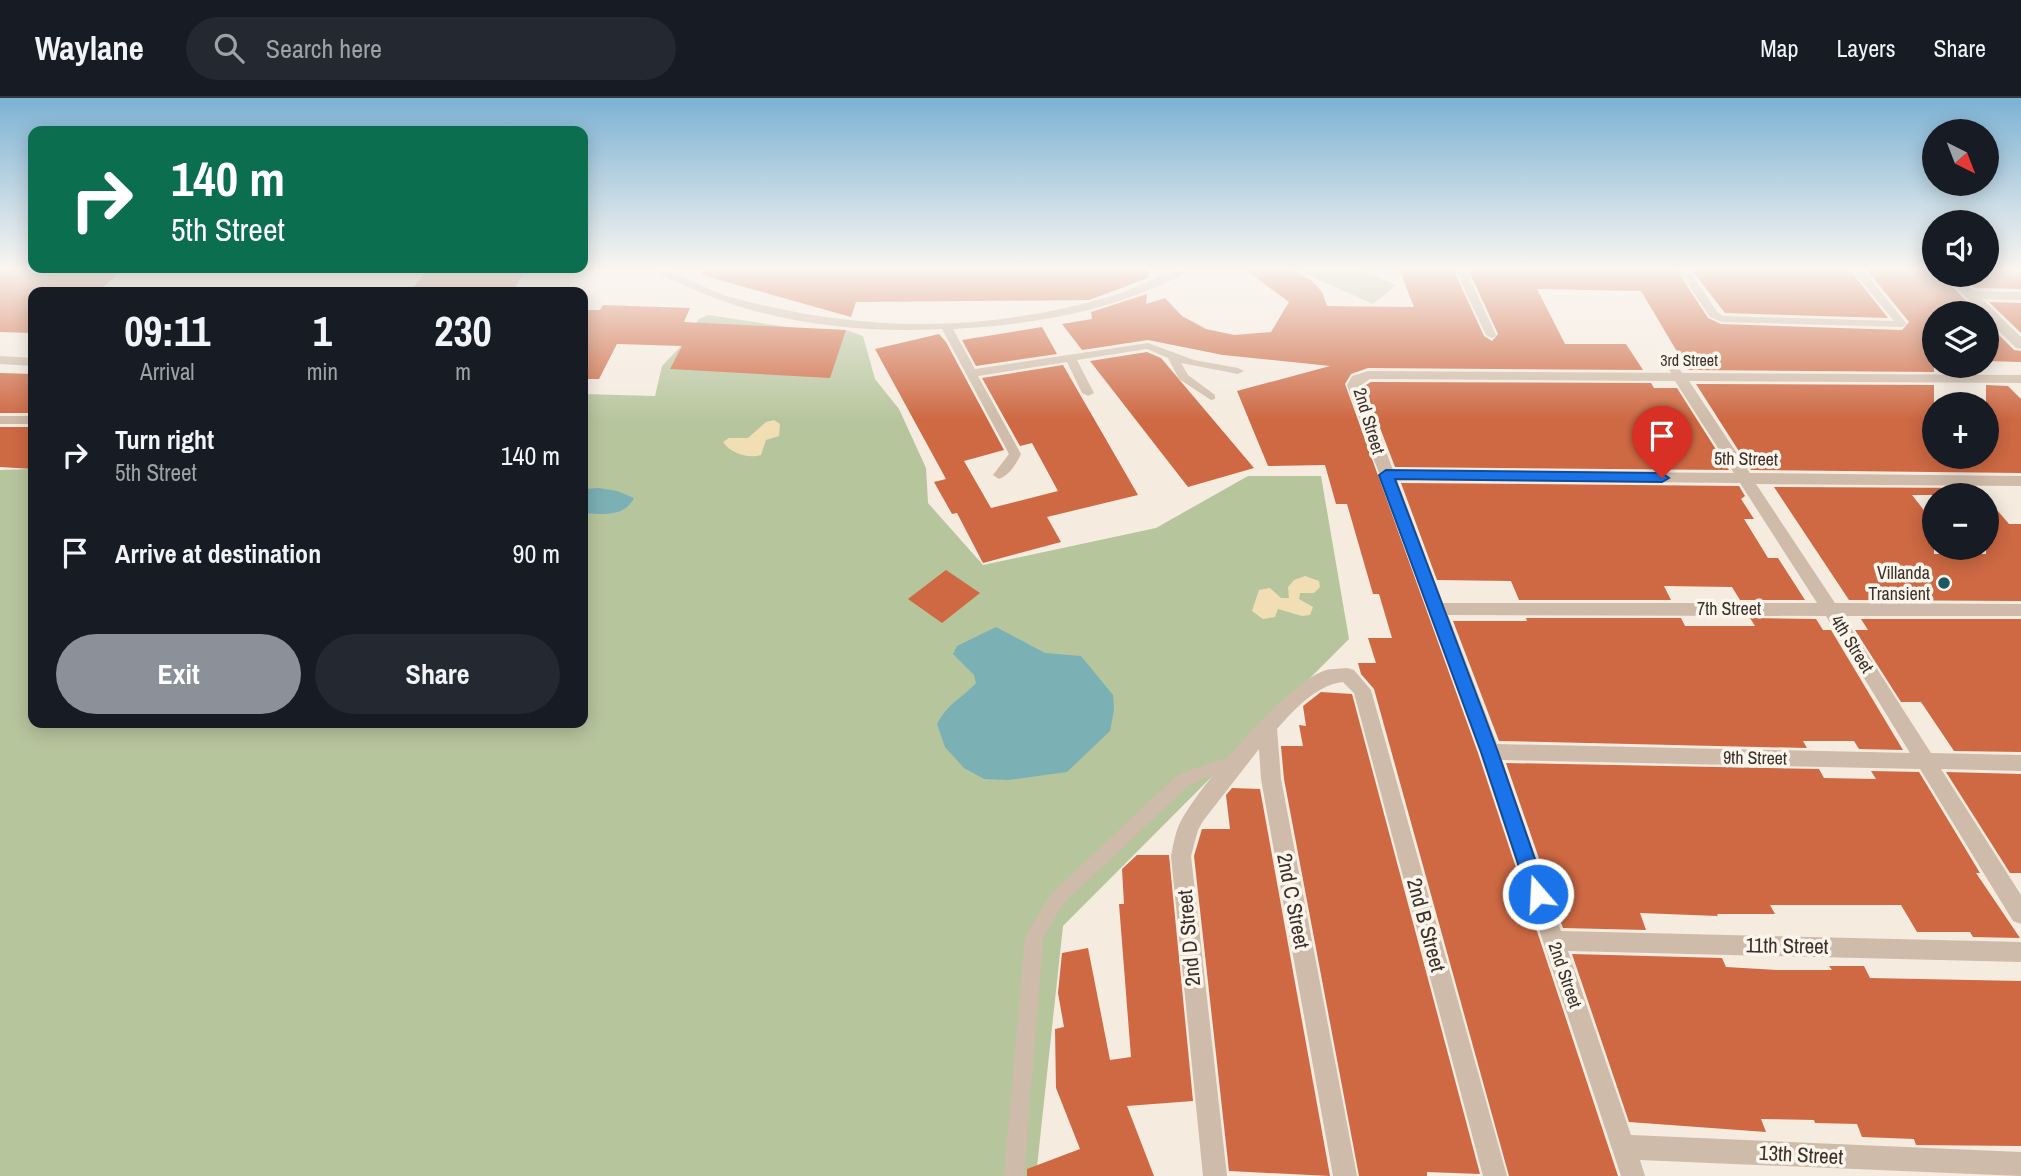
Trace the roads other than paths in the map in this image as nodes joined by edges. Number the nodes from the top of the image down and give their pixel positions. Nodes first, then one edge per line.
1 (819, 319) edge
2 (1018, 319) edge
3 (1484, 319) edge
4 (1733, 319) edge
5 (1898, 319) edge
6 (1995, 319) edge
7 (946, 326) junction
8 (1491, 335) dead end
9 (2021, 345) edge
10 (1070, 357) junction
11 (1173, 358) junction
12 (0, 360) edge
13 (28, 362) edge
14 (1675, 370) junction
15 (1238, 371) dead end
16 (973, 373) junction
17 (1357, 379) joint
18 (2021, 379) edge
19 (1088, 393) dead end
20 (1211, 397) dead end
21 (0, 420) edge
22 (28, 421) edge
23 (999, 475) dead end
24 (1386, 475) junction
25 (1745, 479) junction
26 (2021, 481) edge
27 (1437, 609) junction
28 (1830, 609) junction
29 (2021, 610) edge
30 (1267, 727) junction
31 (1490, 752) junction
32 (1926, 762) junction
33 (2021, 763) edge
34 (1236, 765) junction
35 (2021, 914) edge
36 (1554, 941) junction
37 (2021, 952) edge
38 (1623, 1147) junction
39 (2021, 1164) edge
40 (1014, 1176) edge
41 (1215, 1176) edge
42 (1345, 1176) edge
43 (1495, 1176) edge
44 (1633, 1176) edge

1 - 7 lane
2 - 7 lane
3 - 8 lane
4 - 5 lane
6 - 9 street
7 - 16 lane
10 - 11 lane
10 - 16 lane
10 - 19 lane
11 - 15 lane
11 - 20 lane
12 - 13 street
14 - 17 street, 3rd Street
14 - 18 street, 3rd Street
14 - 25 street, 4th Street
16 - 23 lane
17 - 24 street, 2nd Street
21 - 22 lane
24 - 25 street, 5th Street
24 - 27 street, 2nd Street
25 - 26 street, 5th Street
25 - 28 street, 4th Street
27 - 28 street, 7th Street
27 - 31 street, 2nd Street
28 - 29 street, 7th Street
28 - 32 street, 4th Street
30 - 34 street, 2nd D Street
30 - 42 street, 2nd C Street
30 - 43 street, 2nd B Street
31 - 32 street, 9th Street
31 - 36 street, 2nd Street
32 - 33 street, 9th Street
32 - 35 street, 4th Street
34 - 40 lane
34 - 41 street, 2nd D Street
36 - 37 street, 11th Street
36 - 38 street, 2nd Street
38 - 39 street, 13th Street
38 - 44 street, 2nd Street

